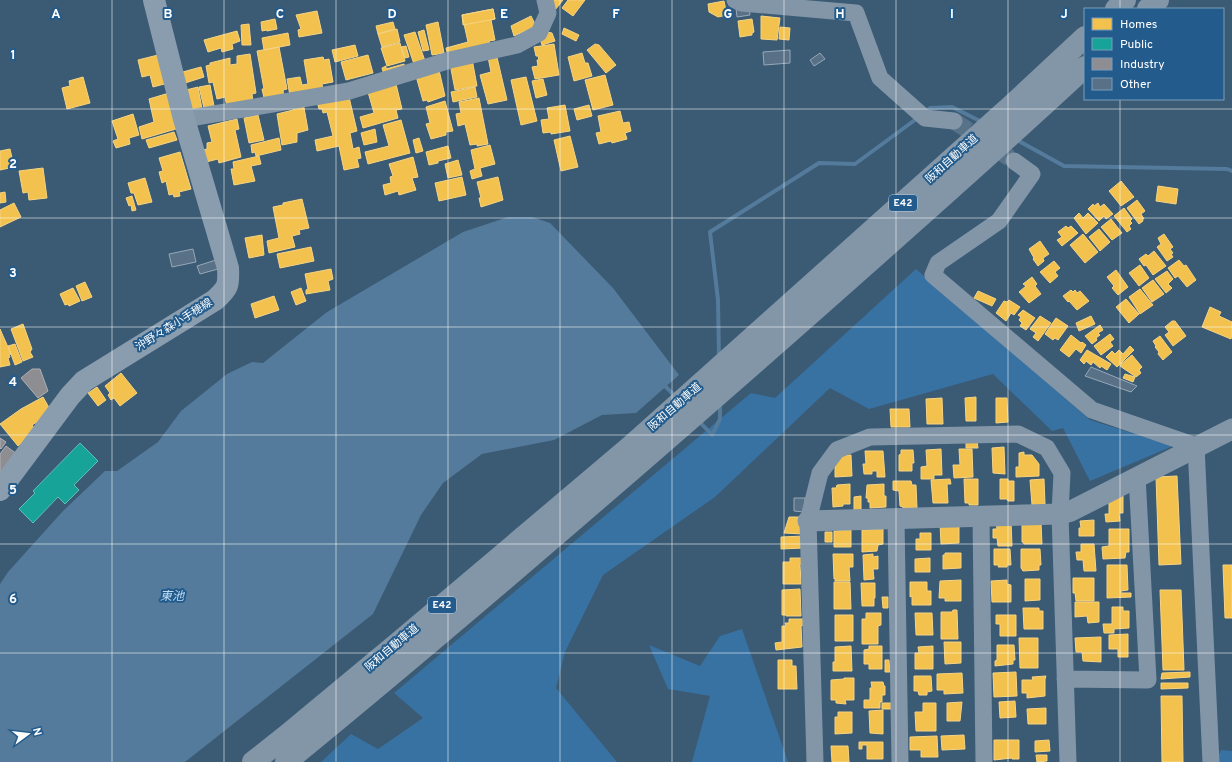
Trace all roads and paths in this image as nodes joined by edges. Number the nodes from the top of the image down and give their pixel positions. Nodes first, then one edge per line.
1 (154, 0) edge
2 (545, 0) edge
3 (735, 0) edge
4 (1125, 0) edge
5 (1158, 0) edge
6 (1117, 8) edge
7 (1149, 8) edge
8 (1084, 38) edge
9 (1084, 68) edge
10 (184, 119) junction
11 (954, 121) tunnel mouth
12 (1014, 161) tunnel mouth
13 (726, 375) junction
14 (1232, 429) edge
15 (1196, 446) junction
16 (636, 454) junction
17 (1137, 476) junction
18 (0, 490) edge
19 (1060, 514) junction
20 (981, 516) junction
21 (896, 518) junction
22 (808, 521) junction
23 (1065, 679) junction
24 (253, 762) edge
25 (286, 762) edge
26 (815, 762) edge
27 (900, 762) edge
28 (984, 762) edge
29 (1068, 762) edge
30 (1212, 762) edge

1 - 10 main road, 沖野々森小手穂線
2 - 10 street
3 - 11 street
4 - 6 highway
5 - 7 highway
8 - 13 highway, 阪和自動車道 / E42
9 - 13 highway, 阪和自動車道 / E42
10 - 18 main road, 沖野々森小手穂線
12 - 15 street
13 - 16 highway, 阪和自動車道 / E42
14 - 15 street
15 - 17 street
15 - 30 street
16 - 24 highway, 阪和自動車道 / E42
16 - 25 highway, 阪和自動車道 / E42
17 - 19 street
17 - 23 street
19 - 20 street
19 - 22 street
19 - 23 street
20 - 21 street
20 - 28 street
21 - 22 street
21 - 27 street
22 - 26 street
23 - 29 street

